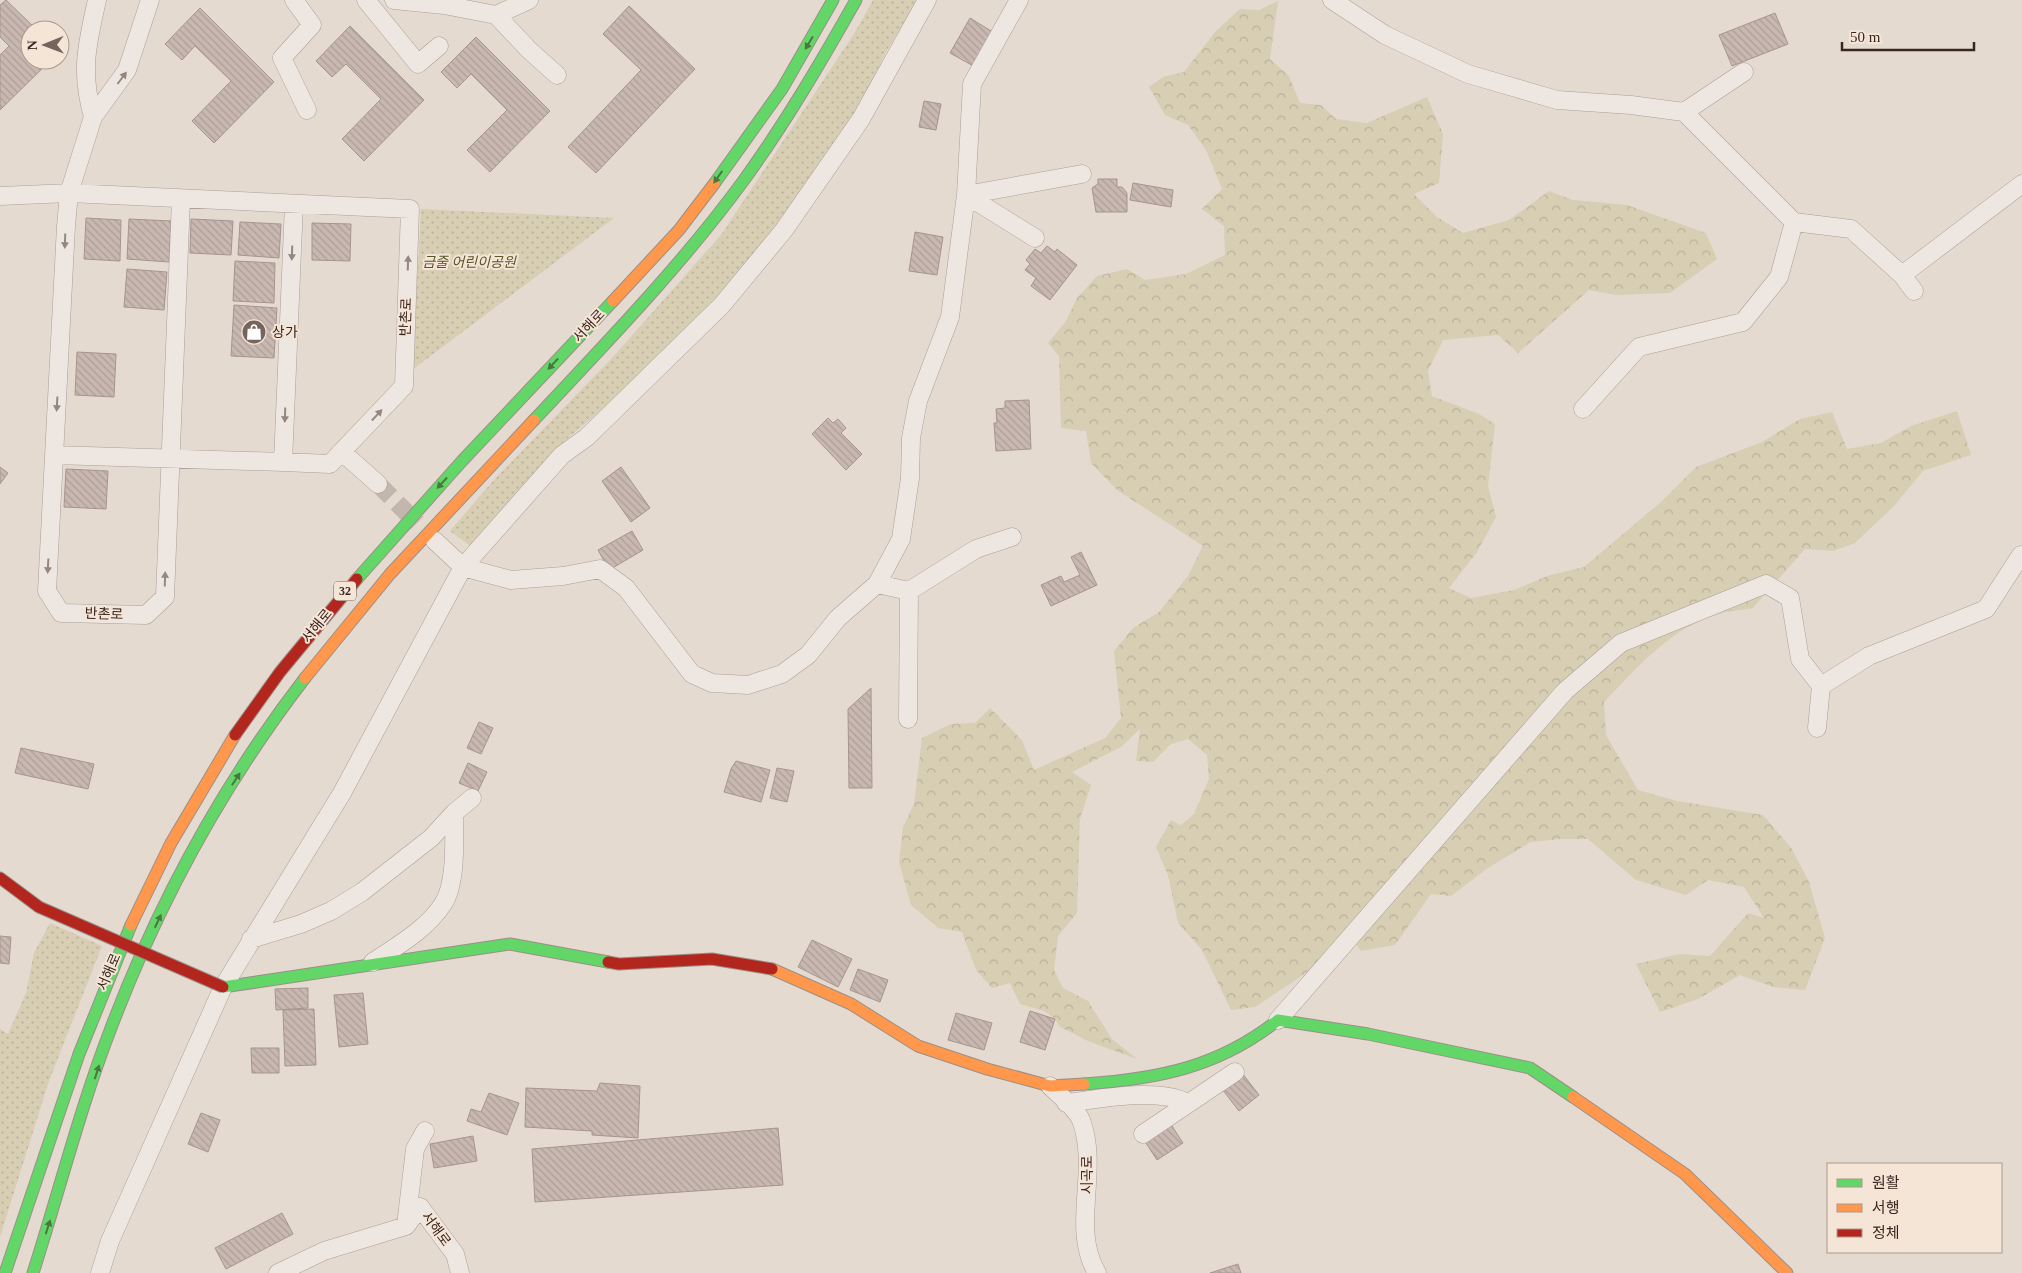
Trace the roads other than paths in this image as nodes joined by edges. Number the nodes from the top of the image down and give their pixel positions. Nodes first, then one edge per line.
1 (97, 0) edge
2 (150, 0) edge
3 (294, 0) edge
4 (366, 0) edge
5 (394, 0) edge
6 (529, 0) edge
7 (833, 0) edge
8 (856, 0) edge
9 (927, 0) edge
10 (1018, 0) edge
11 (1332, 0) edge
12 (496, 15) junction
13 (439, 46) dead end
14 (1744, 72) dead end
15 (557, 75) dead end
16 (307, 110) dead end
17 (1684, 112) junction
18 (93, 117) junction
19 (1082, 174) dead end
20 (2022, 184) edge
21 (0, 186) edge
22 (70, 193) junction
23 (966, 194) junction
24 (0, 196) edge
25 (181, 199) junction
26 (294, 204) junction
27 (1794, 222) junction
28 (1035, 238) dead end
29 (1902, 275) junction
30 (1914, 291) dead end
31 (1583, 409) dead end
32 (342, 452) junction
33 (54, 454) junction
34 (170, 459) junction
35 (283, 462) junction
36 (378, 484) tunnel mouth
37 (1012, 538) dead end
38 (435, 541) dead end
39 (2022, 554) edge
40 (464, 567) junction
41 (877, 584) junction
42 (909, 591) junction
43 (1821, 686) junction
44 (908, 719) dead end
45 (1817, 728) dead end
46 (472, 798) dead end
47 (454, 813) junction
48 (0, 878) edge
49 (251, 939) junction
50 (368, 966) junction
51 (223, 987) junction
52 (1278, 1020) junction
53 (1235, 1072) dead end
54 (1050, 1086) junction
55 (1066, 1103) junction
56 (1188, 1103) junction
57 (425, 1131) dead end
58 (1143, 1134) dead end
59 (406, 1226) junction
60 (5, 1273) edge
61 (34, 1273) edge
62 (100, 1273) edge
63 (278, 1273) edge
64 (460, 1273) edge
65 (1097, 1273) edge
66 (1787, 1273) edge

1 - 18 street
18 -> 2 street
3 - 16 street
4 - 13 street
5 - 12 street
6 - 12 street
7 -> 60 main road, 서해로 / 32
61 -> 8 main road, 서해로 / 32
9 - 40 street
10 - 23 street
11 - 17 street
12 - 15 street
14 - 17 street
17 - 27 street
18 - 22 street
19 - 23 street
20 - 29 street
21 - 22 street
22 - 24 street, 반촌로
22 - 25 street, 반촌로
22 -> 33 street, 반촌로
23 - 28 street
23 - 41 street
25 - 26 street, 반촌로
25 - 34 street, 반촌로
32 -> 26 street, 반촌로
26 -> 35 street
27 - 29 street
27 - 31 street
29 - 30 street
32 - 35 street, 반촌로
32 - 36 street
33 - 34 street, 반촌로
33 -> 34 street, 반촌로
34 - 35 street, 반촌로
37 - 42 street
38 - 40 street
39 - 43 street
40 - 41 street
40 - 49 street
41 - 42 street
42 - 44 street
43 - 45 street
43 - 52 street
46 - 47 street
47 - 49 street
47 - 50 street
48 - 51 main road, bridge
49 - 51 street
50 - 51 main road
50 - 54 main road
51 - 62 street
52 - 54 main road
52 - 66 main road
53 - 56 street
54 - 55 street, 시곡로
55 - 56 street
55 - 65 street, 시곡로
56 - 58 street
57 - 59 street, 서해로
59 - 63 street, 서해로
59 - 64 street, 서해로

